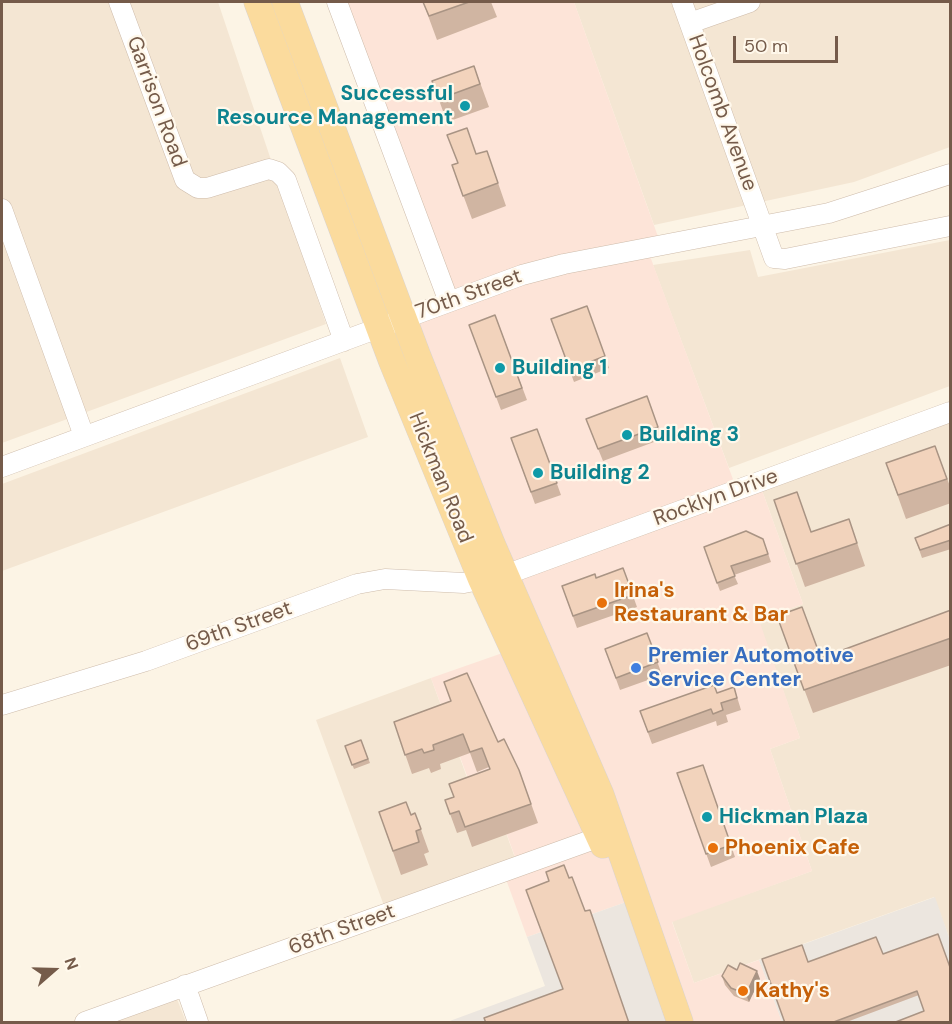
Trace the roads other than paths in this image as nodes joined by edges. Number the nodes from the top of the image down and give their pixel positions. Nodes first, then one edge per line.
1 (120, 2) edge
2 (257, 2) edge
3 (285, 2) edge
4 (337, 2) edge
5 (682, 2) edge
6 (750, 2) edge
7 (690, 23) junction
8 (951, 174) edge
9 (2, 209) edge
10 (762, 225) junction
11 (951, 226) edge
12 (449, 302) junction
13 (404, 319) junction
14 (380, 328) junction
15 (344, 341) junction
16 (951, 412) edge
17 (84, 436) junction
18 (2, 467) edge
19 (493, 577) junction
20 (2, 705) edge
21 (606, 834) junction
22 (185, 985) junction
23 (85, 1023) edge
24 (198, 1023) edge
25 (680, 1023) edge

1 - 15 street, Garrison Road
2 - 14 main road, Hickman Road
3 - 13 main road, Hickman Road
4 - 12 street
5 - 7 street, Holcomb Avenue
6 - 7 street
7 - 10 street, Holcomb Avenue
8 - 10 street, 70th Street
9 - 17 street
10 - 11 street, Holcomb Avenue
10 - 12 street, 70th Street
12 - 13 street, 70th Street
13 - 14 street, 70th Street
13 - 19 main road, Hickman Road
14 - 15 street, 70th Street
14 - 19 main road, Hickman Road
15 - 17 street, 70th Street
16 - 19 street, Rocklyn Drive
17 - 18 street, 70th Street
19 - 20 street, 69th Street
19 - 21 main road, Hickman Road
21 - 22 street, 68th Street
21 - 25 main road, Hickman Road
22 - 23 street, 68th Street
22 - 24 street

